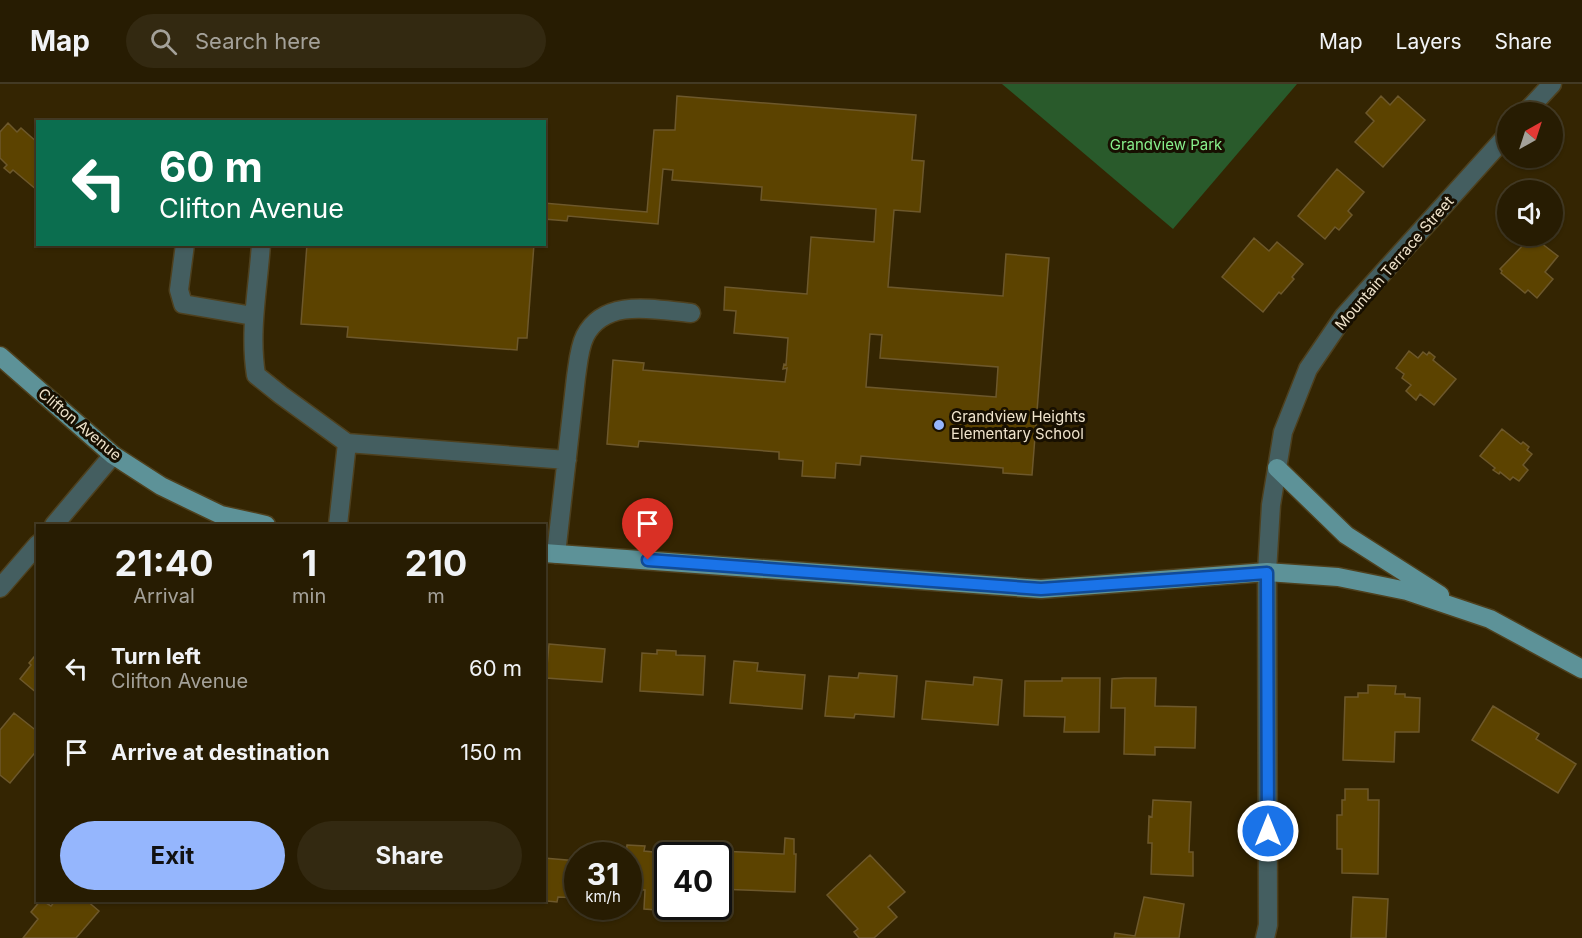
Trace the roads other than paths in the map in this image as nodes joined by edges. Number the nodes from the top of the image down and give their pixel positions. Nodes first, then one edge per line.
1 (1552, 84) edge
2 (1535, 102) edge
3 (1497, 146) edge
4 (185, 246) edge
5 (261, 246) edge
6 (691, 313) dead end
7 (253, 316) junction
8 (0, 356) edge
9 (347, 443) junction
10 (113, 455) junction
11 (567, 460) junction
12 (1277, 468) junction
13 (55, 524) edge
14 (262, 524) edge
15 (338, 524) edge
16 (36, 546) edge
17 (550, 553) edge
18 (1267, 573) junction
19 (0, 588) edge
20 (1462, 609) junction
21 (1582, 669) edge
22 (1265, 938) edge

1 - 2 street
3 - 12 street, Mountain Terrace Street
4 - 7 street
5 - 7 street
6 - 11 street
7 - 9 street
8 - 10 main road, Clifton Avenue
9 - 11 street
9 - 15 street
10 - 13 street
10 - 14 main road, Clifton Avenue
11 - 17 street
12 - 18 street, Mountain Terrace Street
12 - 20 main road
16 - 19 street
17 - 18 main road
18 - 20 main road
18 - 22 street, Mountain Terrace Street
20 - 21 main road

